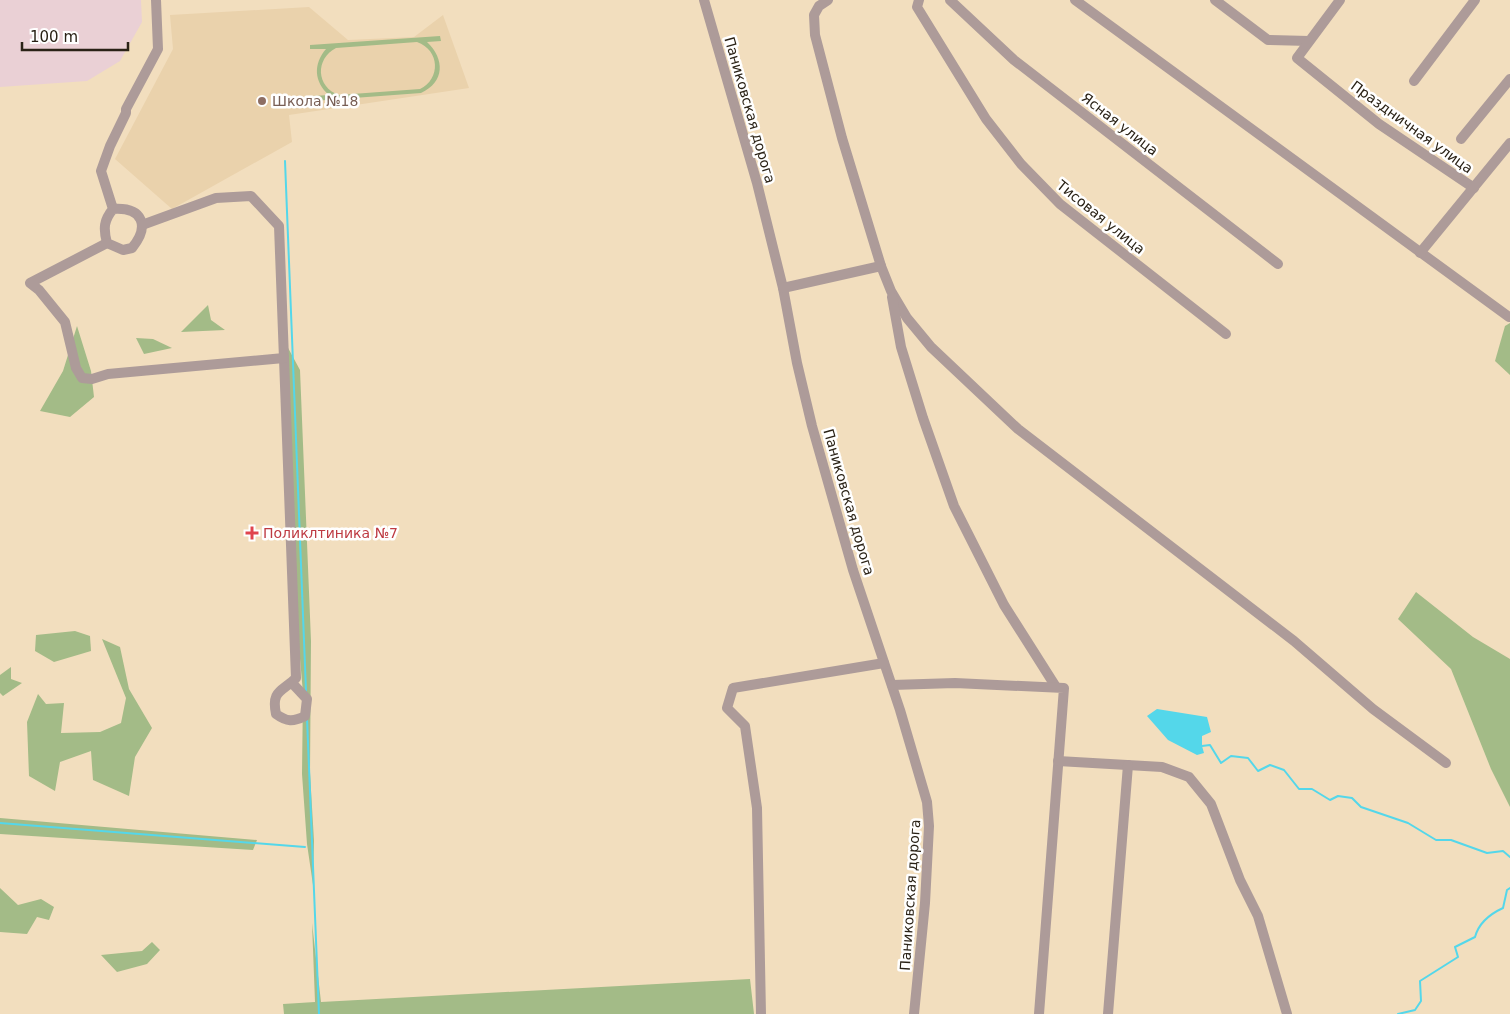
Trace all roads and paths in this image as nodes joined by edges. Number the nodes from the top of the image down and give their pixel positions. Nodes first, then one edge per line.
1 (156, 0) edge
2 (704, 0) edge
3 (828, 0) edge
4 (918, 0) edge
5 (950, 0) edge
6 (1075, 0) edge
7 (1340, 0) edge
8 (1475, 0) edge
9 (1220, 1) edge
10 (1309, 41) junction
11 (1510, 79) edge
12 (1414, 81) dead end
13 (1461, 139) dead end
14 (1510, 143) edge
15 (1474, 188) junction
16 (113, 209) junction
17 (142, 225) junction
18 (107, 242) junction
19 (1420, 253) junction
20 (1278, 264) dead end
21 (881, 266) junction
22 (784, 288) junction
23 (891, 291) junction
24 (1509, 317) dead end
25 (1226, 334) dead end
26 (284, 358) junction
27 (884, 663) junction
28 (292, 683) dead end
29 (892, 685) junction
30 (1056, 688) junction
31 (1058, 761) junction
32 (1446, 763) dead end
33 (1128, 765) junction
34 (761, 1014) edge
35 (914, 1014) edge
36 (1039, 1014) edge
37 (1108, 1014) edge
38 (1286, 1014) edge

1 - 16 street
2 - 22 street, Паниковская дорога
3 - 21 street
4 - 25 street, Тисовая улица
5 - 20 street, Ясная улица
6 - 19 street
7 - 10 street, Праздничная улица
8 - 12 street
9 - 10 street
10 - 15 street, Праздничная улица
11 - 13 street
14 - 15 street
15 - 19 street
16 - 17 street
16 - 18 street
17 - 18 street
17 - 26 street
18 - 26 street
19 - 24 street
21 - 22 street
21 - 23 street
22 - 27 street, Паниковская дорога
23 - 30 street
23 - 32 street
26 - 28 street
27 - 29 street, Паниковская дорога
27 - 34 street
29 - 30 street
29 - 35 street, Паниковская дорога
30 - 31 street
31 - 33 street
31 - 36 street
33 - 37 street
33 - 38 street

